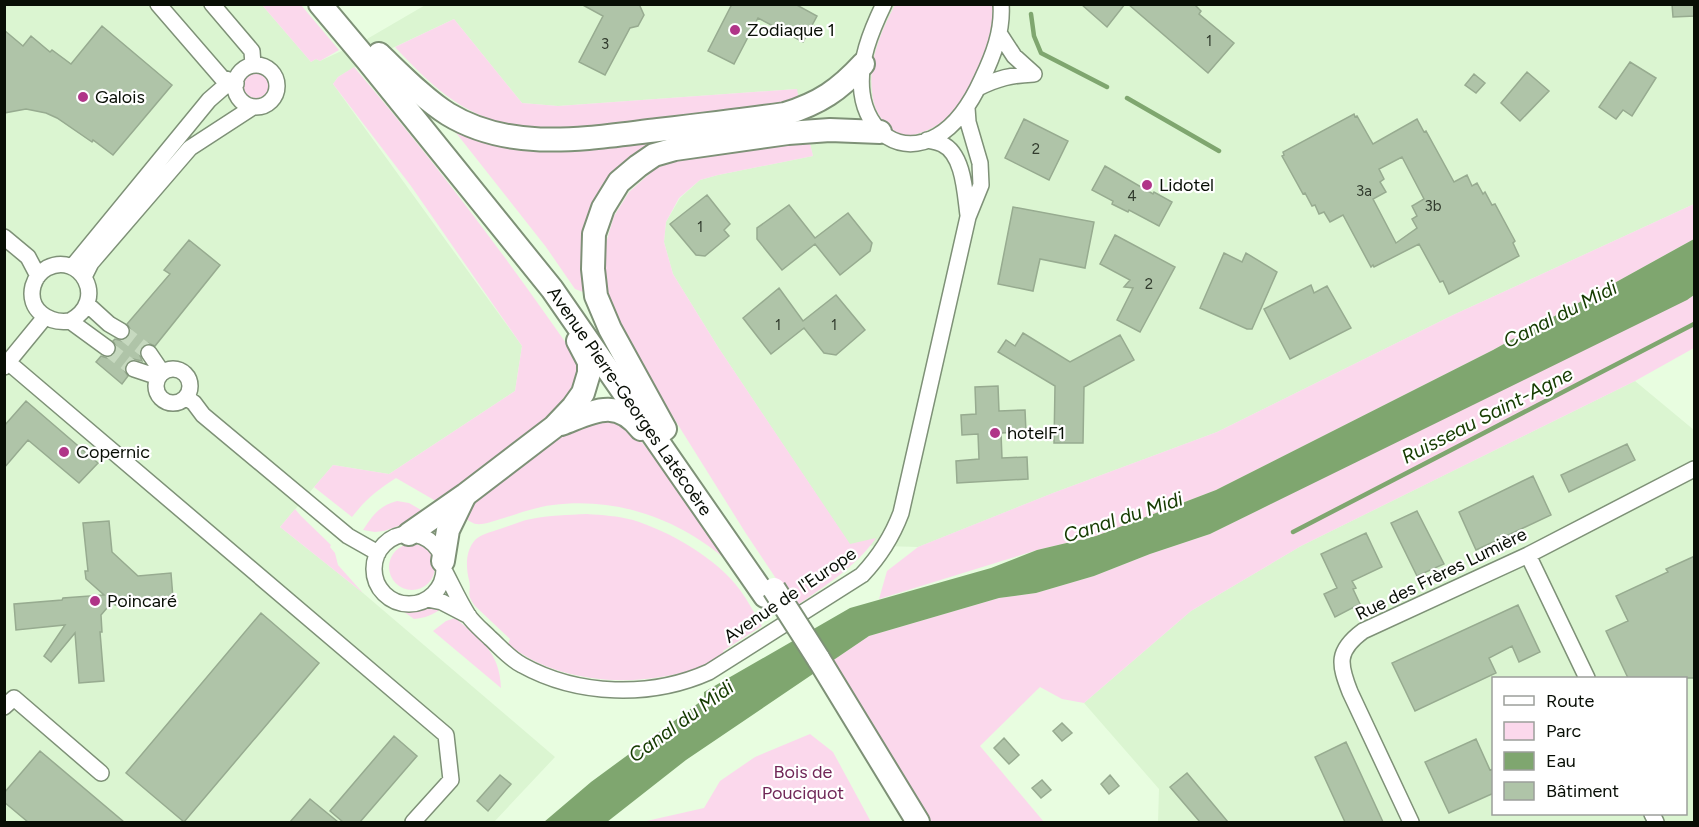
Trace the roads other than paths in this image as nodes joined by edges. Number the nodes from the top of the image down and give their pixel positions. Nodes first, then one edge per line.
1 (158, 4) edge
2 (212, 4) edge
3 (320, 4) edge
4 (337, 4) edge
5 (871, 4) edge
6 (884, 4) edge
7 (1001, 4) edge
8 (877, 19) junction
9 (999, 33) junction
10 (367, 49) junction
11 (863, 64) junction
12 (253, 65) junction
13 (236, 83) junction
14 (978, 88) junction
15 (253, 106) junction
16 (967, 108) junction
17 (880, 132) junction
18 (927, 140) junction
19 (480, 199) junction
20 (968, 217) junction
21 (4, 237) edge
22 (72, 267) junction
23 (38, 276) junction
24 (84, 277) junction
25 (87, 304) junction
26 (45, 317) junction
27 (70, 321) junction
28 (121, 331) tunnel mouth
29 (107, 348) tunnel mouth
30 (149, 353) tunnel mouth
31 (7, 365) edge
32 (134, 369) tunnel mouth
33 (160, 375) junction
34 (186, 397) junction
35 (554, 427) junction
36 (666, 430) junction
37 (1695, 469) edge
38 (465, 495) junction
39 (708, 513) junction
40 (409, 534) junction
41 (378, 553) junction
42 (1528, 555) junction
43 (444, 565) junction
44 (769, 593) junction
45 (427, 599) junction
46 (469, 616) junction
47 (1587, 677) edge
48 (4, 707) edge
49 (850, 721) junction
50 (100, 773) dead end
51 (413, 822) edge
52 (905, 822) edge
53 (918, 822) edge
54 (1411, 822) edge

1 - 13 street
2 - 12 street
3 - 10 main road, Avenue Pierre-Georges Latécoère
4 - 10 main road, Avenue Pierre-Georges Latécoère
5 - 8 street
6 - 8 street
7 - 9 street
8 - 11 street
9 - 14 street
9 - 14 street
10 - 11 main road
10 - 19 main road, Avenue Pierre-Georges Latécoère
10 - 36 main road, Avenue Pierre-Georges Latécoère
11 - 17 street
12 - 13 street
12 - 15 street
13 - 15 street
13 - 22 street
14 - 16 street
15 - 24 street
16 - 18 street
16 - 20 street, Avenue de l'Europe
17 - 18 street
17 - 36 main road
18 - 20 street, Avenue de l'Europe
19 - 35 main road
19 - 39 main road, Avenue Pierre-Georges Latécoère
20 - 46 street, Avenue de l'Europe
21 - 23 street
22 - 23 street
22 - 24 street
23 - 26 street
24 - 25 street
25 - 27 street
25 - 28 street
26 - 27 street
26 - 31 street
27 - 29 street
30 - 33 street
31 - 51 street
32 - 33 street
33 - 34 street
33 - 34 street
34 - 41 street
35 - 38 main road
35 - 39 main road
36 - 44 main road, Avenue Pierre-Georges Latécoère
37 - 42 street, Rue des Frères Lumière
38 - 40 main road
38 - 43 main road
39 - 44 main road, Avenue Pierre-Georges Latécoère
40 - 41 street
40 - 43 street
41 - 45 street
42 - 47 street
42 - 54 street, Rue des Frères Lumière
43 - 45 street
43 - 46 street, Avenue de l'Europe
44 - 49 main road, Avenue Pierre-Georges Latécoère
45 - 46 street, Avenue de l'Europe
48 - 50 street
49 - 52 main road, Avenue Pierre-Georges Latécoère
49 - 53 main road, Avenue Pierre-Georges Latécoère

